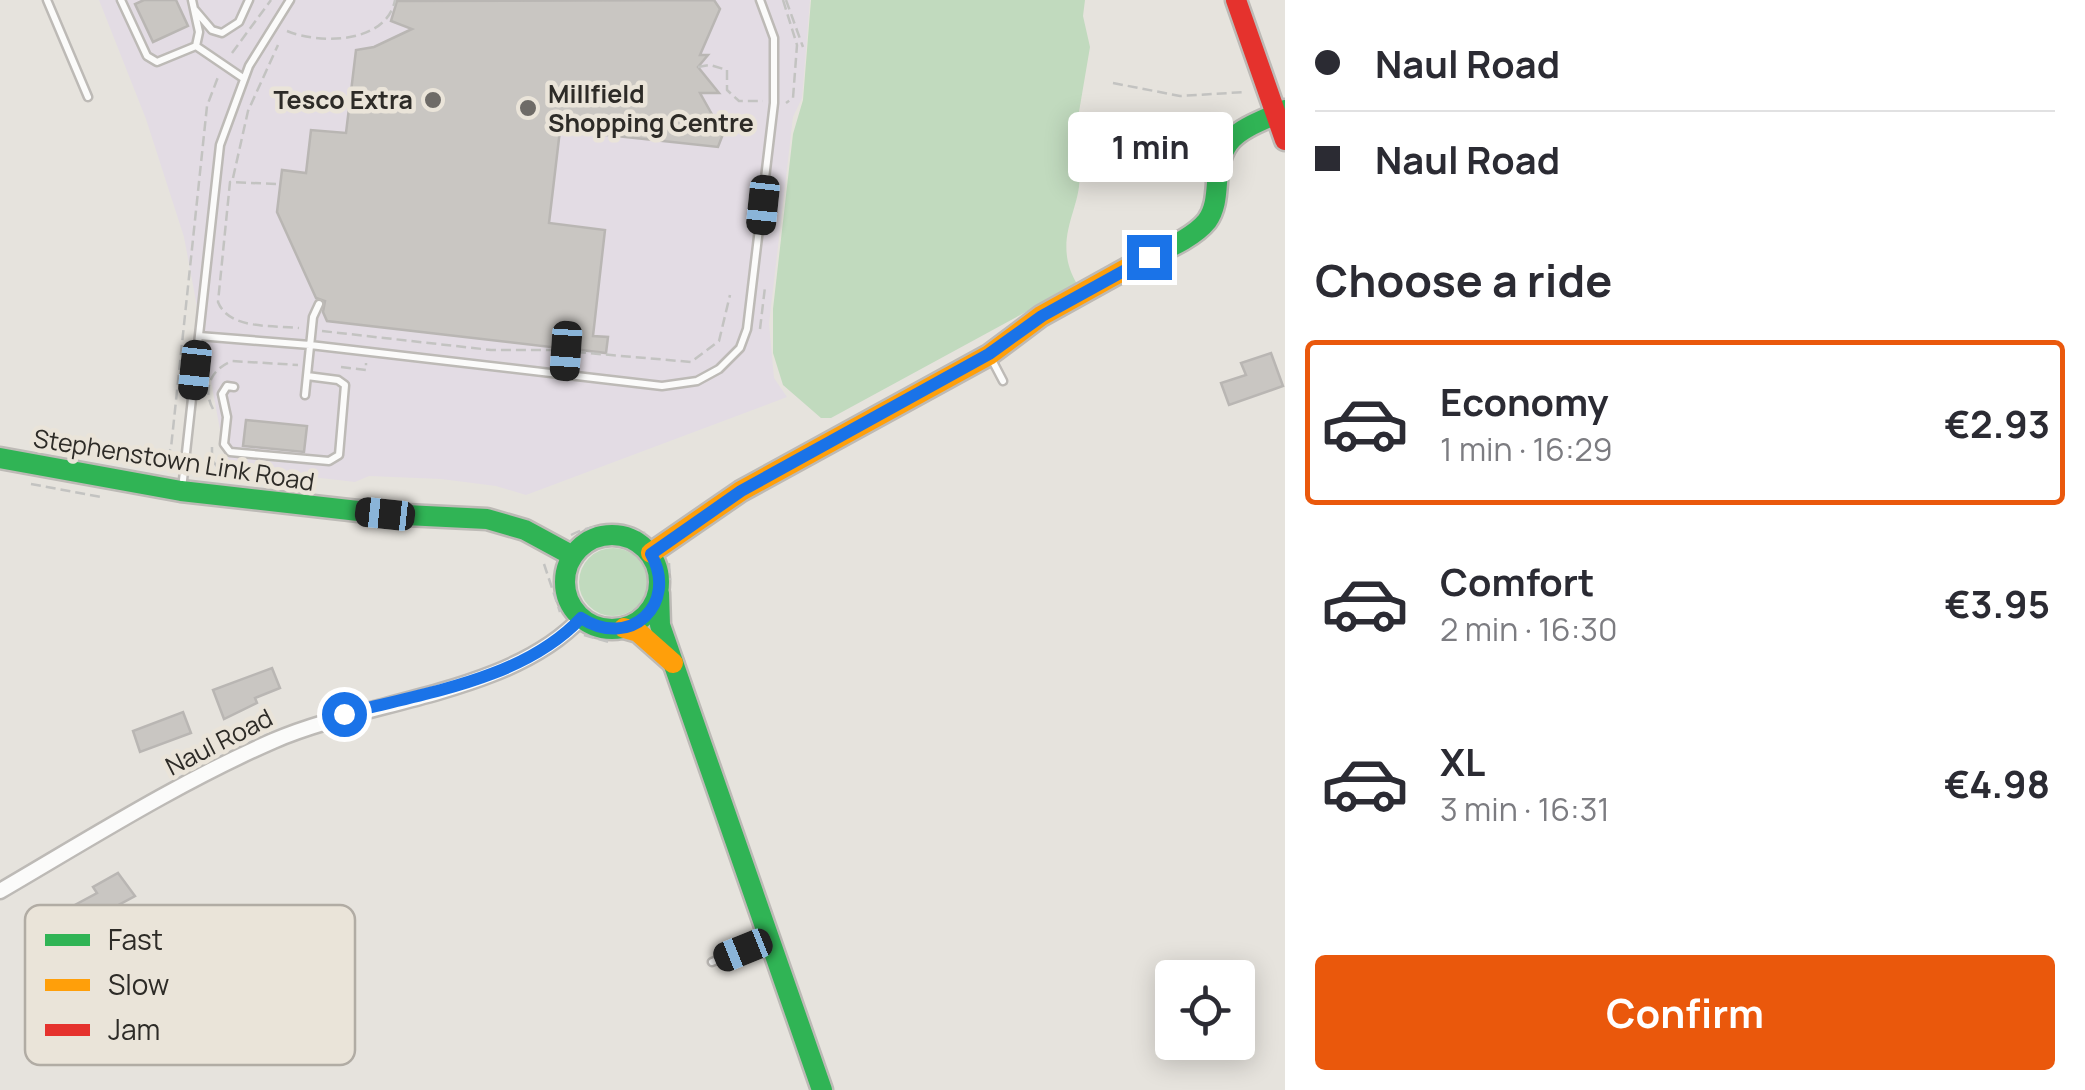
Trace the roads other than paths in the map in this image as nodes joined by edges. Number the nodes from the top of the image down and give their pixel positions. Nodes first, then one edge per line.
1 (47, 0) edge
2 (122, 0) edge
3 (290, 0) edge
4 (760, 0) edge
5 (1236, 0) edge
6 (249, 3) edge
7 (193, 4) edge
8 (196, 46) junction
9 (243, 78) junction
10 (88, 97) dead end
11 (1280, 113) edge
12 (1285, 140) edge
13 (319, 304) dead end
14 (199, 336) junction
15 (310, 345) junction
16 (566, 350) road end
17 (989, 354) junction
18 (564, 374) junction
19 (307, 376) junction
20 (1004, 382) dead end
21 (234, 387) dead end
22 (305, 395) dead end
23 (0, 458) edge
24 (182, 491) junction
25 (661, 549) junction
26 (572, 556) junction
27 (665, 590) junction
28 (577, 622) junction
29 (616, 635) junction
30 (674, 664) junction
31 (0, 891) edge
32 (768, 939) junction
33 (712, 962) dead end
34 (822, 1090) edge

1 - 10 lane
2 - 8 lane
3 - 9 lane
4 - 18 lane
5 - 11 street
6 - 7 lane
7 - 8 lane
8 - 9 lane
9 - 14 lane
11 - 12 street
11 - 17 street
13 - 15 lane
14 - 15 lane
14 - 24 lane
15 - 18 lane
15 - 19 lane
16 - 18 lane
17 - 20 lane
17 - 25 street
19 - 21 lane
19 - 22 lane
23 - 24 street, Stephenstown Link Road
24 - 26 street, Stephenstown Link Road
25 - 26 street
25 - 27 street
26 - 28 street
27 - 29 street
27 - 30 street
28 - 29 street
28 - 31 street, Naul Road
29 - 30 street
30 - 32 street
32 - 33 lane
32 - 34 street

